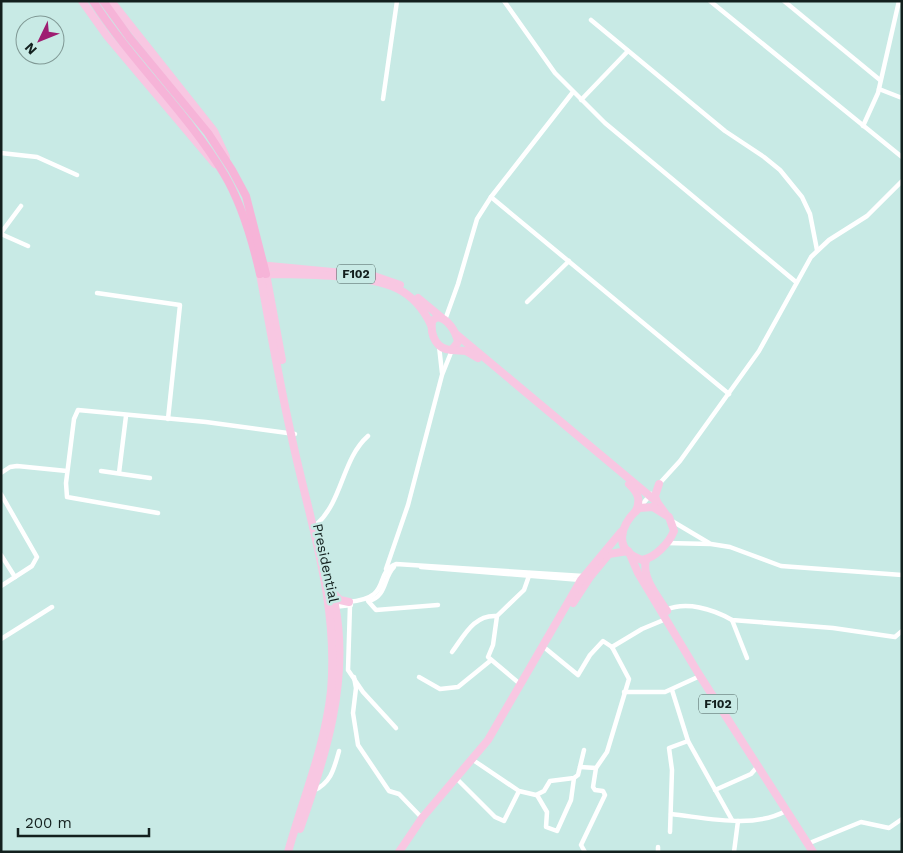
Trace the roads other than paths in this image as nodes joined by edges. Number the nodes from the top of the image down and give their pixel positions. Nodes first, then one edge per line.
1 (82, 1) edge
2 (93, 1) edge
3 (103, 1) edge
4 (111, 1) edge
5 (397, 1) edge
6 (504, 1) edge
7 (710, 1) edge
8 (784, 1) edge
9 (899, 1) edge
10 (592, 20) dead end
11 (628, 51) junction
12 (880, 80) junction
13 (878, 89) junction
14 (573, 92) junction
15 (902, 98) edge
16 (383, 99) dead end
17 (581, 100) junction
18 (863, 126) junction
19 (1, 153) edge
20 (901, 158) edge
21 (232, 170) junction
22 (225, 174) junction
23 (77, 175) dead end
24 (901, 180) edge
25 (491, 196) junction
26 (20, 206) dead end
27 (1, 233) edge
28 (28, 246) dead end
29 (817, 250) junction
30 (569, 261) junction
31 (261, 265) junction
32 (263, 274) junction
33 (796, 282) junction
34 (98, 293) dead end
35 (527, 302) dead end
36 (443, 319) junction
37 (431, 326) junction
38 (456, 334) junction
39 (439, 346) junction
40 (452, 350) junction
41 (442, 375) junction
42 (729, 394) junction
43 (126, 416) junction
44 (168, 419) junction
45 (293, 434) junction
46 (368, 436) dead end
47 (100, 470) dead end
48 (67, 471) junction
49 (1, 473) edge
50 (119, 473) junction
51 (150, 478) dead end
52 (659, 484) junction
53 (1, 494) edge
54 (649, 496) junction
55 (657, 502) junction
56 (638, 509) junction
57 (158, 513) dead end
58 (665, 513) junction
59 (672, 521) junction
60 (317, 524) junction
61 (621, 532) junction
62 (698, 537) junction
63 (666, 543) junction
64 (697, 544) junction
65 (710, 544) junction
66 (629, 552) junction
67 (1, 555) edge
68 (646, 560) junction
69 (385, 573) junction
70 (530, 573) junction
71 (902, 575) edge
72 (15, 578) junction
73 (585, 579) junction
74 (1, 586) edge
75 (332, 593) junction
76 (368, 601) junction
77 (349, 604) junction
78 (438, 605) dead end
79 (333, 606) junction
80 (52, 607) dead end
81 (666, 610) junction
82 (497, 616) junction
83 (336, 617) junction
84 (666, 619) junction
85 (732, 620) junction
86 (902, 631) edge
87 (1, 639) edge
88 (612, 647) junction
89 (545, 648) junction
90 (452, 652) dead end
91 (747, 658) dead end
92 (490, 661) junction
93 (700, 676) junction
94 (354, 677) junction
95 (419, 677) dead end
96 (520, 684) junction
97 (672, 690) junction
98 (624, 692) junction
99 (396, 728) dead end
100 (688, 741) junction
101 (584, 750) dead end
102 (339, 751) dead end
103 (476, 762) junction
104 (758, 766) junction
105 (580, 767) junction
106 (596, 768) junction
107 (574, 778) junction
108 (460, 781) junction
109 (715, 790) junction
110 (313, 791) junction
111 (519, 791) junction
112 (537, 795) junction
113 (786, 811) junction
114 (671, 814) junction
115 (422, 818) junction
116 (902, 819) edge
117 (732, 820) junction
118 (738, 821) junction
119 (670, 832) dead end
120 (812, 842) junction
121 (288, 852) edge
122 (292, 852) edge
123 (399, 852) edge
124 (404, 852) edge
125 (585, 852) edge
126 (734, 852) edge
127 (813, 852) edge
128 (818, 852) edge

1 - 22 main road
2 - 22 highway
3 - 21 highway
4 - 21 main road
5 - 16 street
6 - 14 street
7 - 18 street
8 - 12 street
9 - 12 street
10 - 11 street
11 - 17 street
11 - 29 street
12 - 13 street
13 - 15 street
13 - 18 street
14 - 17 street
14 - 25 street
17 - 33 street
18 - 20 street
19 - 23 street
21 - 31 highway
22 - 31 highway
24 - 29 street
25 - 30 street
25 - 36 street
26 - 27 street
27 - 28 street
29 - 33 street
30 - 35 street
30 - 42 street
31 - 32 highway
31 - 36 main road, F102
32 - 37 main road, F102
32 - 45 main road
33 - 42 street
34 - 44 street
36 - 37 main road
36 - 38 main road, F102
37 - 39 main road, F102
38 - 40 main road
38 - 54 main road, F102
39 - 40 main road
39 - 41 street
40 - 41 street
40 - 56 main road
41 - 69 street
42 - 52 street
43 - 44 street
43 - 48 street
43 - 50 street
44 - 45 street
45 - 60 main road, Presidential
45 - 79 main road
46 - 60 street
47 - 50 street
48 - 49 street
48 - 57 street
50 - 51 street
52 - 54 street
52 - 55 main road
53 - 72 street
54 - 55 main road, F102
54 - 56 street
55 - 58 main road, F102
56 - 58 main road
56 - 61 main road
58 - 59 main road, F102
59 - 62 street
59 - 63 main road
60 - 75 main road, Presidential
61 - 66 main road, F102
61 - 73 main road
62 - 64 street
62 - 65 street
63 - 64 street
63 - 68 main road
64 - 65 street
65 - 71 street
66 - 68 main road
66 - 73 main road
66 - 84 main road, F102
67 - 72 street
68 - 81 main road, F102
69 - 70 street
69 - 77 street
70 - 73 street
70 - 76 street
70 - 82 street
72 - 74 street
73 - 89 main road
73 - 96 main road
75 - 77 main road
75 - 79 main road, Presidential
76 - 77 street
76 - 78 street
77 - 79 street
77 - 83 main road
77 - 94 street
79 - 83 main road, Presidential
79 - 121 main road
80 - 87 street
81 - 85 street
81 - 120 main road, F102
82 - 90 street
82 - 92 street
83 - 110 main road, Presidential
84 - 88 street
84 - 93 main road, F102
85 - 86 street
85 - 91 street
88 - 89 street
88 - 98 street
89 - 103 main road
92 - 95 street
92 - 96 street
93 - 97 street
93 - 104 main road, F102
94 - 99 street
94 - 115 street
96 - 115 main road
97 - 98 street
97 - 100 street
98 - 106 street
100 - 109 street
100 - 114 street
101 - 105 street
102 - 110 street
103 - 108 main road
103 - 111 street
104 - 109 street
104 - 113 main road, F102
105 - 106 street
105 - 107 street
106 - 125 street
107 - 112 street
107 - 112 street
108 - 111 street
108 - 124 main road
109 - 117 street
110 - 122 main road, Presidential
111 - 112 street
113 - 118 street
113 - 127 main road, F102
114 - 117 street
114 - 119 street
115 - 123 main road
116 - 120 street
117 - 118 street
118 - 126 street
120 - 128 main road, F102

